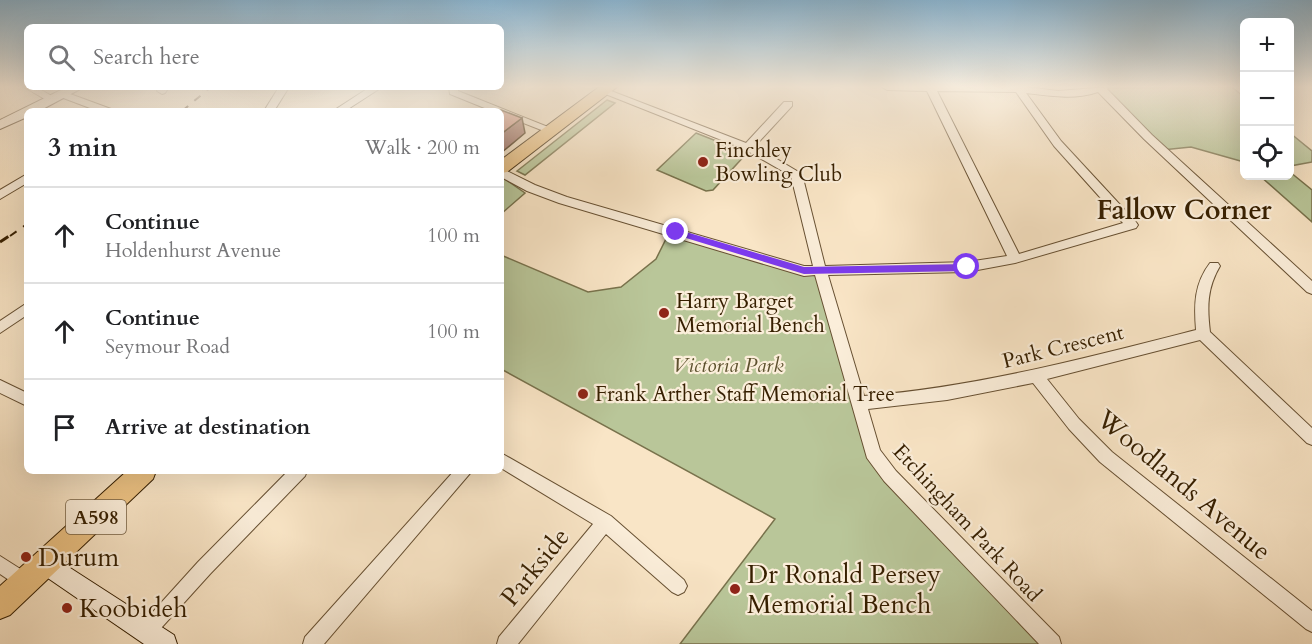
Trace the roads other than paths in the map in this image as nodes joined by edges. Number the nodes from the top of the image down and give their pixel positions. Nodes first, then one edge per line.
1 (16, 117) edge
2 (517, 117) edge
3 (571, 117) edge
4 (675, 117) edge
5 (776, 117) edge
6 (945, 117) edge
7 (1036, 117) edge
8 (1129, 117) edge
9 (0, 125) edge
10 (553, 131) junction
11 (748, 147) junction
12 (504, 168) edge
13 (504, 172) edge
14 (24, 180) edge
15 (0, 195) edge
16 (1015, 259) junction
17 (1214, 266) dead end
18 (819, 270) junction
19 (1312, 290) edge
20 (24, 310) edge
21 (0, 328) edge
22 (1203, 334) junction
23 (1035, 375) junction
24 (0, 386) edge
25 (24, 398) edge
26 (860, 403) junction
27 (1312, 438) edge
28 (504, 462) edge
29 (141, 474) edge
30 (296, 474) edge
31 (461, 474) edge
32 (605, 522) junction
33 (0, 564) edge
34 (47, 564) junction
35 (27, 583) junction
36 (678, 586) dead end
37 (0, 605) edge
38 (1312, 623) edge
39 (156, 638) edge
40 (312, 644) edge
41 (506, 644) edge
42 (1053, 644) edge

1 - 9 street
2 - 10 street
3 - 10 main road
4 - 11 street, Etchingham Park Road
5 - 11 street
6 - 16 street
7 - 16 street
8 - 19 street
10 - 12 main road
11 - 18 street, Etchingham Park Road
13 - 18 street
14 - 15 street
16 - 18 street
17 - 22 street
18 - 26 street, Etchingham Park Road
20 - 21 street
22 - 23 street, Park Crescent
22 - 27 street
23 - 26 street, Park Crescent
23 - 38 street, Woodlands Avenue
24 - 25 street
26 - 42 street, Etchingham Park Road
28 - 32 street
29 - 34 main road, A598
30 - 39 street
31 - 40 street
32 - 36 street
32 - 41 street, Parkside
33 - 35 street
34 - 35 main road, A598
34 - 39 street
35 - 37 main road, A598

